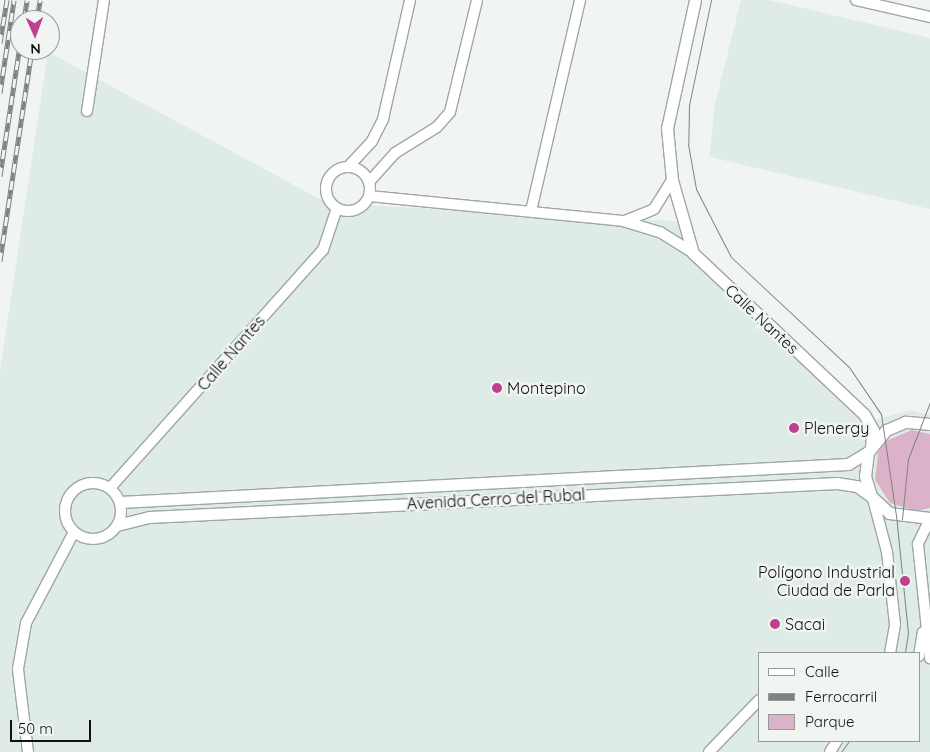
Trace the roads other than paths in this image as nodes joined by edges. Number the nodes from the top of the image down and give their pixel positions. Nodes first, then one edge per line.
1 (104, 0) edge
2 (410, 0) edge
3 (477, 0) edge
4 (580, 0) edge
5 (695, 0) edge
6 (856, 0) edge
7 (930, 17) edge
8 (87, 111) dead end
9 (348, 167) junction
10 (672, 180) junction
11 (369, 182) junction
12 (369, 196) junction
13 (337, 208) junction
14 (530, 211) junction
15 (623, 221) junction
16 (693, 253) junction
17 (930, 424) edge
18 (870, 449) junction
19 (110, 488) junction
20 (872, 497) junction
21 (120, 502) junction
22 (930, 519) edge
23 (117, 525) junction
24 (74, 532) junction
25 (925, 622) junction
26 (890, 652) edge
27 (920, 652) edge
28 (930, 658) edge
29 (758, 701) edge
30 (28, 752) edge
31 (709, 752) edge

1 - 8 street
2 - 9 street
3 - 11 street
4 - 14 street
5 - 10 street
6 - 7 street
9 - 11 street
9 - 13 street
10 - 15 street, Calle Nantes
10 - 16 street
11 - 12 street
12 - 13 street
12 - 14 street, Calle Nantes
13 - 19 street, Calle Nantes
14 - 15 street, Calle Nantes
15 - 16 street, Calle Nantes
16 - 18 street, Calle Nantes
17 - 18 street, Avenida Cerro del Rubal
18 - 20 street, Calle Nantes
18 - 21 street, Avenida Cerro del Rubal
19 - 21 street
19 - 24 street
20 - 22 street, Avenida Cerro del Rubal
20 - 23 street, Avenida Cerro del Rubal
20 - 26 street
21 - 23 street
22 - 25 street
23 - 24 street
24 - 30 street
25 - 27 street
25 - 28 street
29 - 31 street

